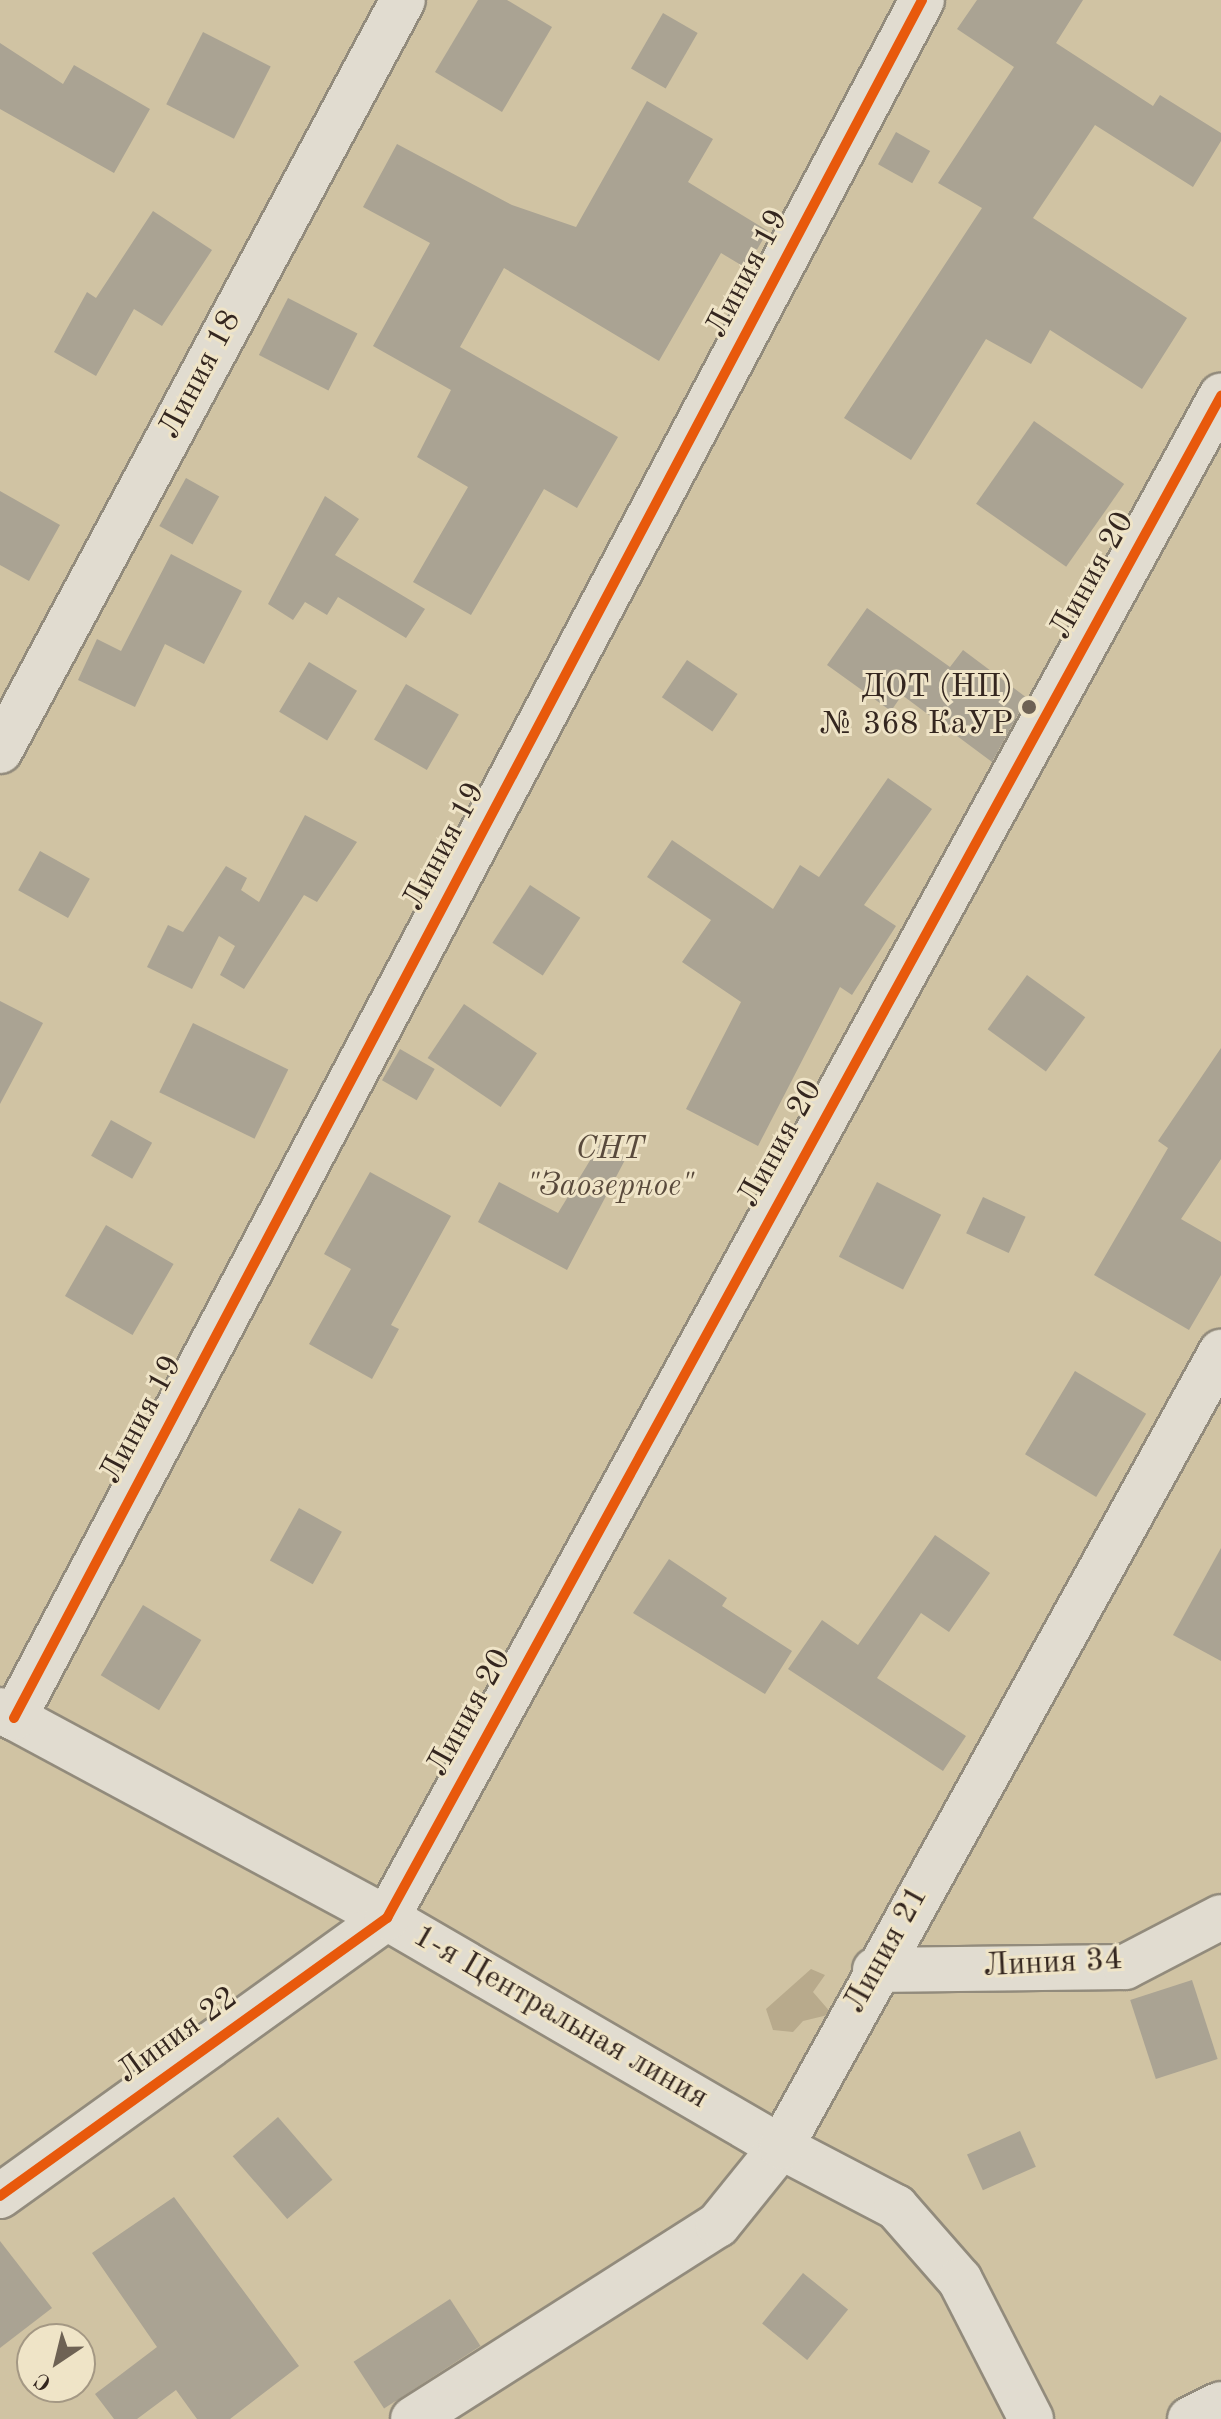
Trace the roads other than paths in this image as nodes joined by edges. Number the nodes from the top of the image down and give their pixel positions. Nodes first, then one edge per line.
1 (403, 0) edge
2 (922, 0) edge
3 (1221, 396) edge
4 (0, 751) edge
5 (1221, 1352) edge
6 (1210, 1390) edge
7 (7, 1714) edge
8 (1221, 1917) edge
9 (387, 1918) junction
10 (875, 1970) junction
11 (781, 2147) junction
12 (0, 2196) edge
13 (1221, 2404) edge
14 (413, 2419) edge
15 (1031, 2419) edge
16 (1190, 2419) edge

1 - 4 street, Линия 18
2 - 7 street, Линия 19
3 - 9 street, Линия 20
5 - 6 street, Линия 21
6 - 10 street, Линия 21
7 - 9 street, 1-я Центральная линия
8 - 10 street, Линия 34
9 - 11 street, 1-я Центральная линия
9 - 12 street, Линия 22
10 - 11 street, Линия 21
11 - 14 street, Линия 21
11 - 15 street, 1-я Центральная линия
13 - 16 street

